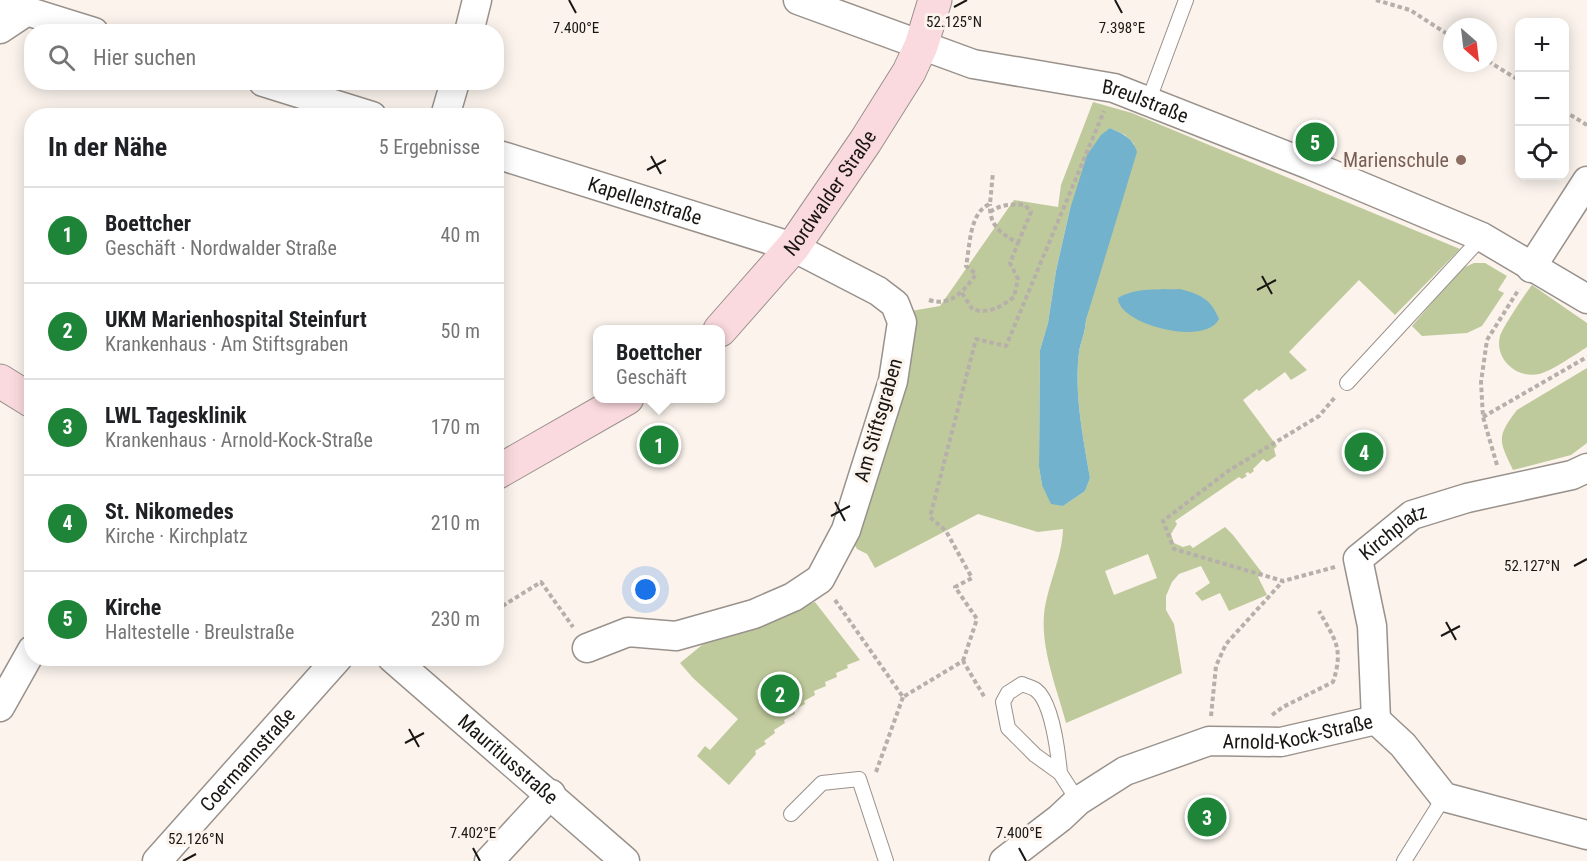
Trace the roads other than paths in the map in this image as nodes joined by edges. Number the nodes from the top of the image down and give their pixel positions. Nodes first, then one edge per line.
1 (477, 0) edge
2 (798, 0) edge
3 (935, 0) edge
4 (1186, 0) edge
5 (16, 6) edge
6 (70, 24) edge
7 (471, 24) edge
8 (0, 29) edge
9 (921, 46) junction
10 (289, 90) edge
11 (452, 90) edge
12 (1148, 102) junction
13 (346, 108) edge
14 (447, 108) edge
15 (504, 157) edge
16 (1587, 181) edge
17 (1482, 237) junction
18 (793, 247) junction
19 (1532, 268) junction
20 (1587, 299) edge
21 (724, 325) edge
22 (0, 381) edge
23 (1347, 383) road end
24 (24, 396) edge
25 (620, 403) edge
26 (504, 468) edge
27 (1587, 468) edge
28 (587, 648) road end
29 (24, 664) edge
30 (331, 666) edge
31 (401, 666) edge
32 (0, 707) edge
33 (1376, 720) junction
34 (1060, 773) junction
35 (550, 794) junction
36 (1444, 797) junction
37 (1078, 801) junction
38 (792, 814) dead end
39 (1587, 835) edge
40 (158, 861) edge
41 (489, 861) edge
42 (626, 861) edge
43 (886, 861) edge
44 (1004, 861) edge
45 (1404, 861) edge

1 - 7 street
2 - 9 street, Breulstraße
3 - 9 street, Nordwalder Straße
4 - 12 lane
5 - 6 street
5 - 8 street
9 - 12 street, Breulstraße
9 - 18 street, Nordwalder Straße
10 - 13 street
11 - 14 street
12 - 17 street, Breulstraße
15 - 18 street, Kapellenstraße
16 - 19 street
17 - 19 street
17 - 23 lane
18 - 21 street, Nordwalder Straße
18 - 28 street, Am Stiftsgraben
19 - 20 street
22 - 24 street
25 - 26 street
27 - 33 street, Kirchplatz
29 - 32 street
30 - 40 street, Coermannstraße
31 - 35 street, Mauritiusstraße
33 - 36 street, Arnold-Kock-Straße
33 - 37 street, Arnold-Kock-Straße
34 - 34 lane
34 - 37 lane
35 - 41 street
35 - 42 street, Mauritiusstraße
36 - 39 street
36 - 45 lane
37 - 44 street, Arnold-Kock-Straße
38 - 43 lane

